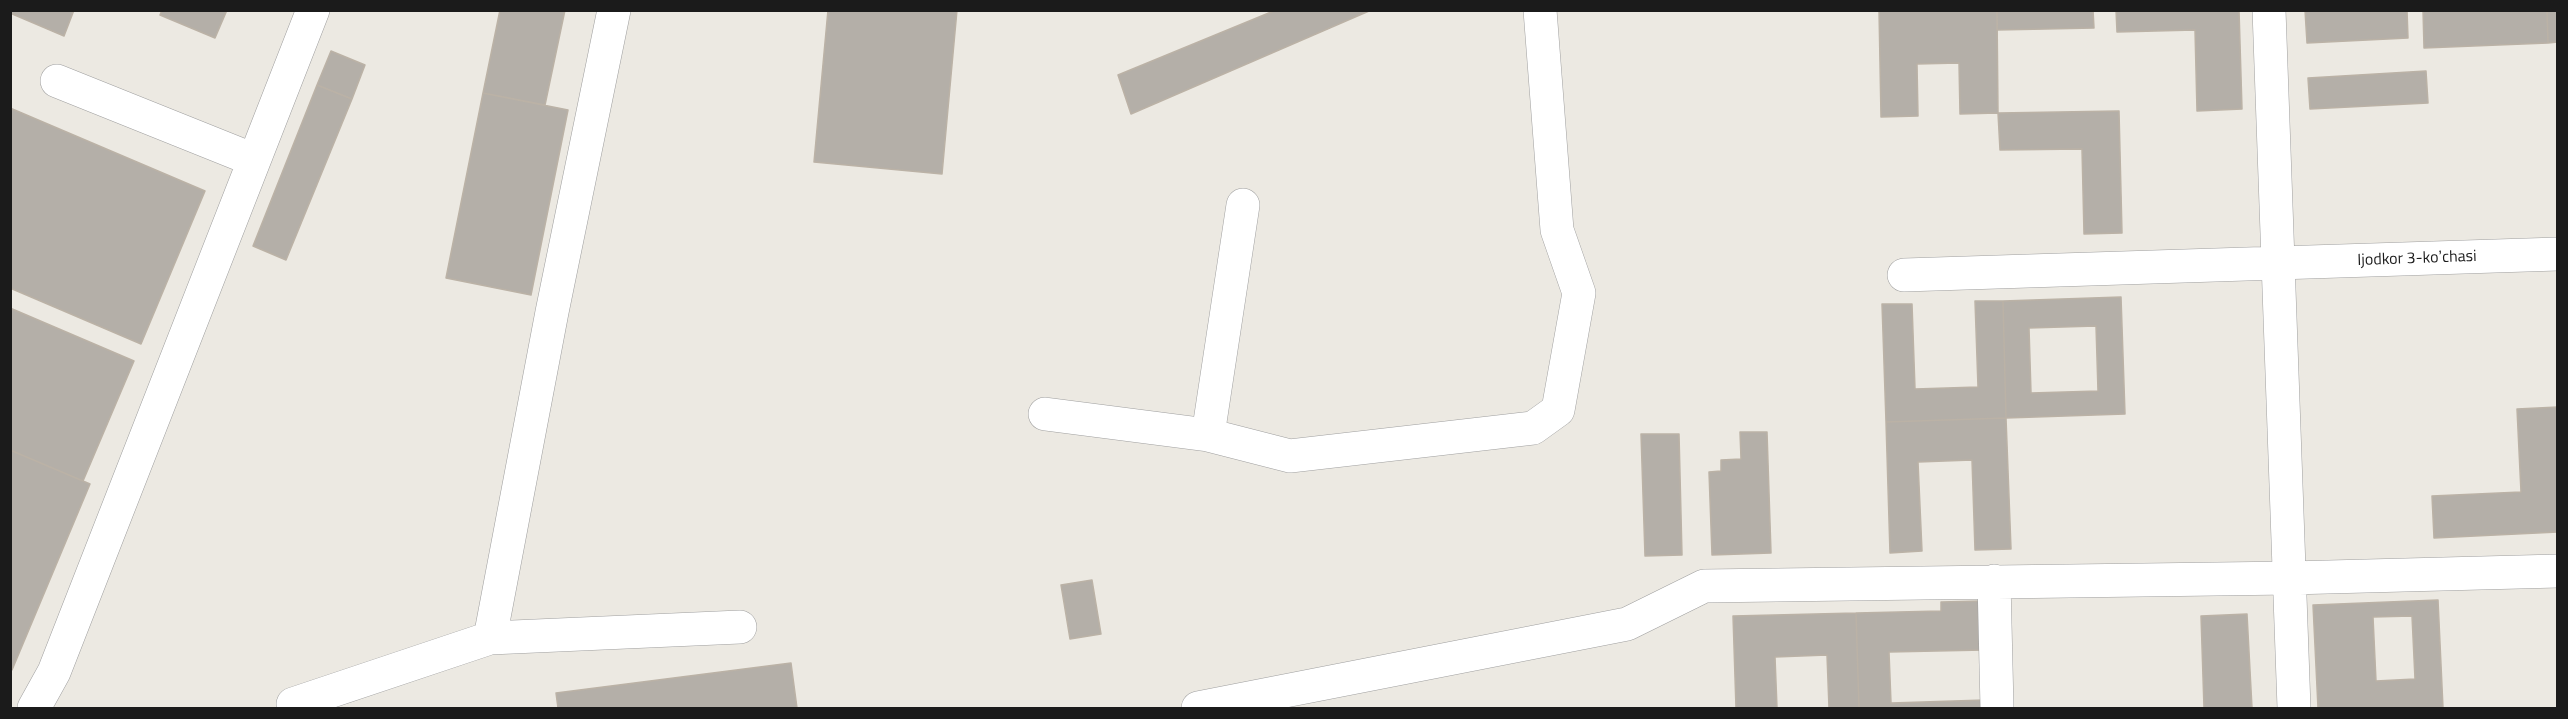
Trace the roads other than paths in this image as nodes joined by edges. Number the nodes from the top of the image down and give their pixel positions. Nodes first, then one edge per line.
1 (313, 10) edge
2 (615, 10) edge
3 (1540, 10) edge
4 (2269, 10) edge
5 (57, 81) dead end
6 (254, 160) junction
7 (1242, 205) dead end
8 (2558, 254) edge
9 (2277, 264) junction
10 (1904, 275) dead end
11 (1045, 414) dead end
12 (1208, 435) junction
13 (2558, 571) edge
14 (2290, 578) junction
15 (1994, 581) junction
16 (740, 627) dead end
17 (490, 638) junction
18 (293, 704) dead end
19 (34, 708) edge
20 (1198, 708) edge
21 (1997, 708) edge
22 (2294, 708) edge

1 - 6 street
2 - 17 street
3 - 12 street
4 - 9 street
5 - 6 street
6 - 19 street
7 - 12 street
8 - 9 street, Ijodkor 3-koʼchasi
9 - 10 street, Ijodkor 3-koʼchasi
9 - 14 street
11 - 12 street
13 - 14 street
14 - 15 street
14 - 22 street
15 - 20 street
15 - 21 street
16 - 17 street
17 - 18 street

